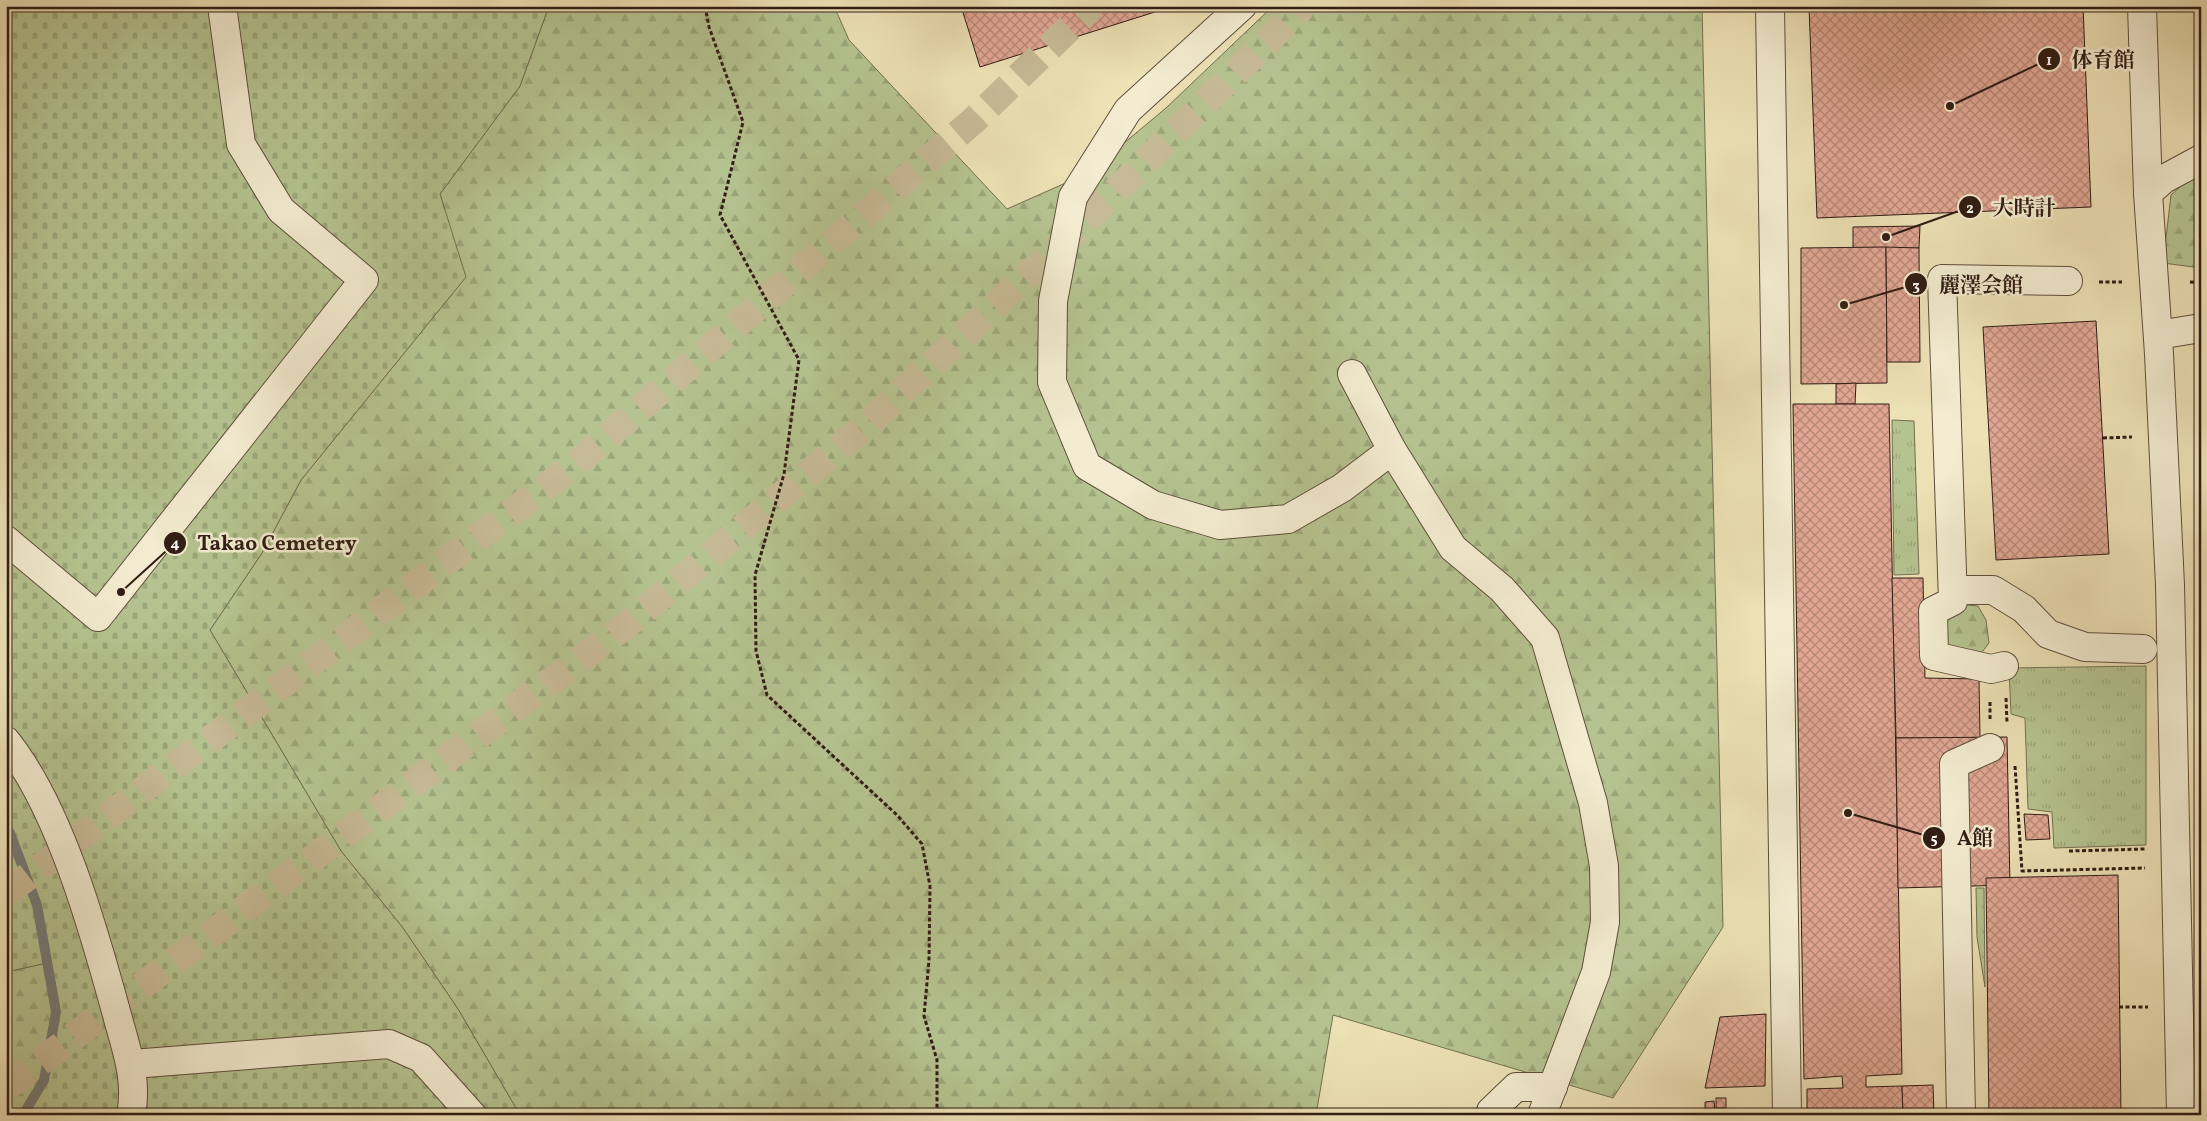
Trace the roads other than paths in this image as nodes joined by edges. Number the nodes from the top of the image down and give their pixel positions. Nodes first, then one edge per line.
1 (222, 6) edge
2 (1242, 6) edge
3 (1770, 6) edge
4 (2142, 6) edge
5 (2201, 159) edge
6 (2148, 194) junction
7 (2068, 281) dead end
8 (2201, 328) edge
9 (2158, 335) junction
10 (1352, 374) dead end
11 (1392, 450) junction
12 (6, 540) edge
13 (1953, 590) junction
14 (2143, 649) dead end
15 (1997, 668) road end
16 (6, 741) edge
17 (1990, 748) road end
18 (132, 1064) junction
19 (1553, 1087) junction
20 (1491, 1111) dead end
21 (131, 1115) edge
22 (472, 1115) edge
23 (1542, 1115) edge
24 (1788, 1115) edge
25 (1960, 1115) edge
26 (2180, 1115) edge

1 - 12 street
2 - 11 street
3 - 24 street
4 - 6 street
5 - 6 street
6 - 9 street
7 - 13 street
8 - 9 street
9 - 26 street
10 - 11 street
11 - 19 street
13 - 14 street
13 - 15 street
16 - 18 street
17 - 25 street
18 - 21 street
18 - 22 street
19 - 20 street
19 - 23 street

